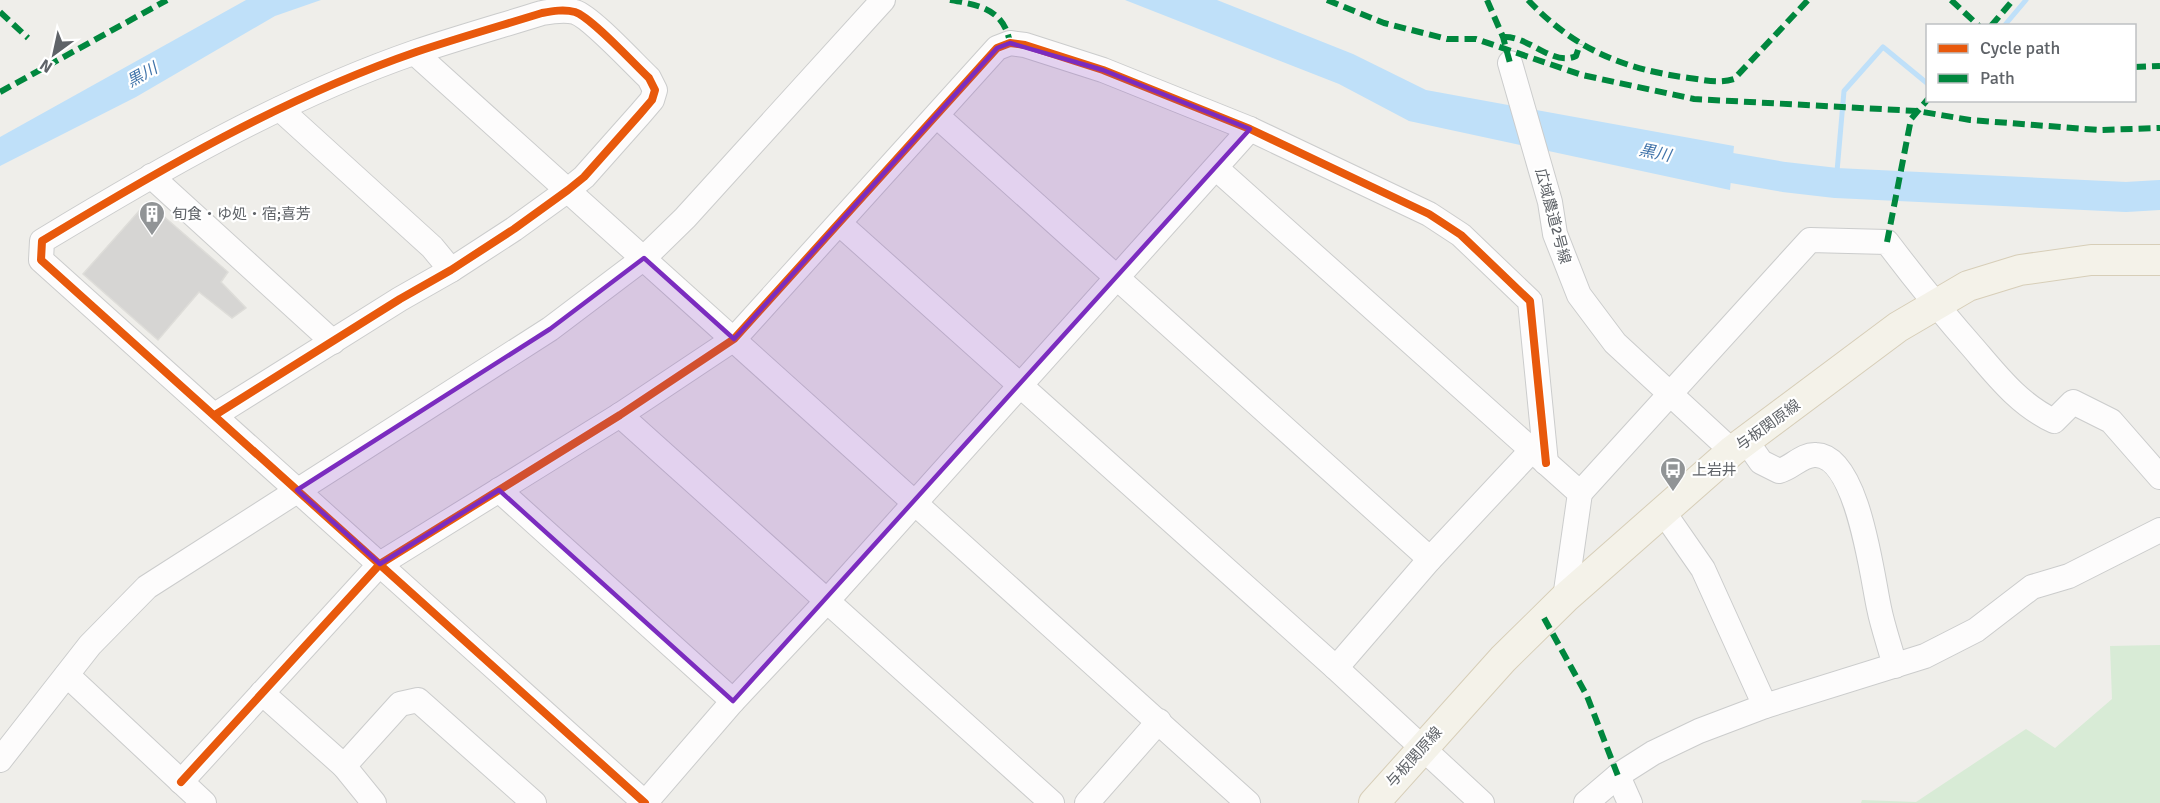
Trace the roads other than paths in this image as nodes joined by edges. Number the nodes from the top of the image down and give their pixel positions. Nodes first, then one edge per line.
1 (883, 0) edge
2 (415, 53) junction
3 (1510, 63) dead end
4 (280, 109) junction
5 (937, 116) junction
6 (1250, 129) junction
7 (1217, 169) junction
8 (150, 176) junction
9 (568, 190) junction
10 (840, 224) junction
11 (644, 258) junction
12 (2160, 260) edge
13 (451, 270) junction
14 (1118, 276) junction
15 (1934, 304) junction
16 (734, 339) junction
17 (333, 342) junction
18 (1020, 386) junction
19 (1669, 393) junction
20 (215, 415) junction
21 (620, 415) junction
22 (1740, 446) junction
23 (1538, 457) junction
24 (2160, 477) edge
25 (297, 490) junction
26 (499, 490) junction
27 (1580, 493) junction
28 (914, 503) junction
29 (1662, 510) junction
30 (2160, 530) edge
31 (1430, 559) junction
32 (380, 564) junction
33 (1565, 598) junction
34 (826, 601) junction
35 (1895, 666) junction
36 (1336, 668) junction
37 (67, 675) junction
38 (262, 693) junction
39 (733, 701) junction
40 (1765, 706) junction
41 (1159, 721) junction
42 (1423, 748) junction
43 (0, 760) edge
44 (344, 766) junction
45 (1617, 776) junction
46 (181, 782) junction
47 (371, 802) edge
48 (204, 803) edge
49 (534, 803) edge
50 (645, 803) edge
51 (1052, 803) edge
52 (1088, 803) edge
53 (1248, 803) edge
54 (1374, 803) edge
55 (1482, 803) edge
56 (1586, 803) edge
57 (1630, 803) edge

1 - 11 street
2 - 4 street
2 - 9 street
2 - 9 street
3 - 19 street, 広域農道2号線
4 - 8 street
4 - 13 street
5 - 6 street
5 - 10 street
5 - 14 street
6 - 7 street
6 - 23 street
7 - 14 street
7 - 23 street
8 - 17 street
8 - 20 street
9 - 11 street
9 - 13 street
10 - 16 street
10 - 18 street
11 - 16 street
11 - 25 street
12 - 15 main road, 与板関原線
13 - 17 street
14 - 18 street
14 - 31 street
15 - 19 street
15 - 22 main road, 与板関原線
15 - 24 street
16 - 21 street
16 - 28 street
17 - 20 street
18 - 28 street
18 - 36 street
19 - 22 street, 広域農道2号線
19 - 27 street
20 - 25 street
21 - 26 street
21 - 34 street
22 - 29 main road, 与板関原線
22 - 35 street, 広域農道2号線
23 - 27 street
23 - 31 street
25 - 32 street
25 - 37 street
26 - 32 street
26 - 39 street
27 - 33 street
28 - 34 street
28 - 41 street
29 - 33 main road, 与板関原線
29 - 40 street
30 - 35 street
31 - 36 street
32 - 38 street
32 - 50 street
33 - 42 main road, 与板関原線
34 - 39 street
34 - 51 street
35 - 40 street
36 - 42 street
37 - 43 street
37 - 46 street
38 - 44 street
38 - 46 street
39 - 50 street
40 - 45 street
41 - 52 street
41 - 53 street
42 - 54 main road, 与板関原線
42 - 55 street
44 - 47 street
44 - 49 street
45 - 56 street
45 - 57 street
46 - 48 street

